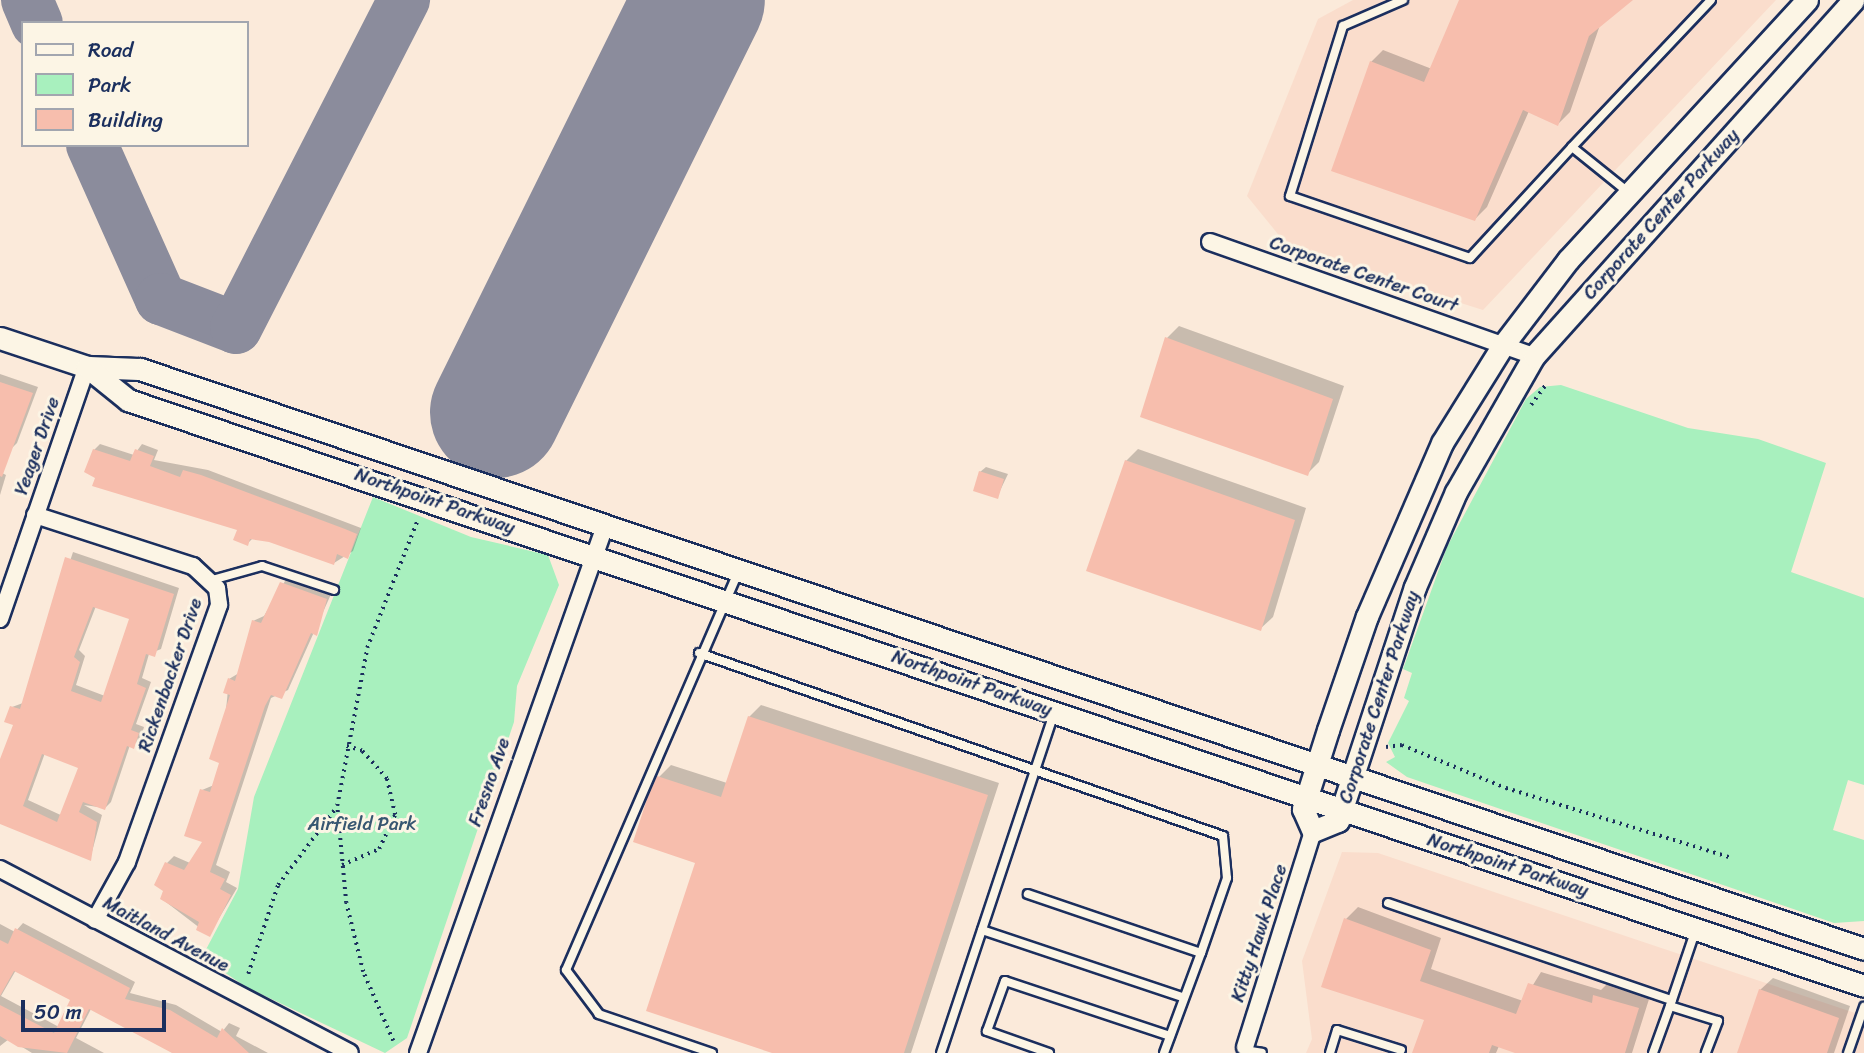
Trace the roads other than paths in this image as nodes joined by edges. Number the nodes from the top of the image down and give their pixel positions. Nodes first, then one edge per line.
1 (1403, 0) edge
2 (1711, 0) edge
3 (1853, 0) edge
4 (1804, 1) edge
5 (1572, 147) junction
6 (1629, 193) junction
7 (1210, 242) dead end
8 (0, 338) edge
9 (1503, 345) junction
10 (1534, 356) junction
11 (87, 367) junction
12 (35, 515) junction
13 (605, 526) junction
14 (590, 554) junction
15 (738, 571) junction
16 (212, 580) junction
17 (334, 590) dead end
18 (729, 601) junction
19 (0, 619) edge
20 (699, 653) junction
21 (1055, 710) junction
22 (1318, 762) junction
23 (1035, 769) junction
24 (1353, 774) junction
25 (1307, 796) junction
26 (1342, 808) junction
27 (1313, 831) junction
28 (0, 869) edge
29 (1028, 894) dead end
30 (1388, 903) dead end
31 (95, 920) junction
32 (1696, 929) junction
33 (982, 930) junction
34 (1864, 949) edge
35 (1201, 953) junction
36 (1864, 986) edge
37 (1182, 997) junction
38 (1671, 1003) junction
39 (1864, 1007) edge
40 (1170, 1036) junction
41 (1244, 1050) edge
42 (1401, 1050) dead end
43 (350, 1053) edge
44 (418, 1053) edge
45 (712, 1053) edge
46 (941, 1053) edge
47 (1049, 1053) edge
48 (1164, 1053) edge
49 (1262, 1053) edge
50 (1330, 1053) edge
51 (1653, 1053) edge
52 (1706, 1053) edge
53 (1849, 1053) edge

1 - 5 lane
2 - 5 lane
3 - 10 street, Corporate Center Parkway
4 - 6 street, Corporate Center Parkway
5 - 6 lane
6 - 9 street, Corporate Center Parkway
7 - 9 street, Corporate Center Court
8 - 11 street, Northpoint Parkway
9 - 10 street, Corporate Center Court
9 - 22 street, Corporate Center Parkway
10 - 24 street, Corporate Center Parkway
11 - 12 street, Yeager Drive
11 - 13 street, Northpoint Parkway
11 - 14 street, Northpoint Parkway
12 - 16 street, Rickenbacker Drive
12 - 19 street, Yeager Drive
13 - 14 street, Fresno Ave
13 - 15 street, Northpoint Parkway
14 - 18 street, Northpoint Parkway
14 - 44 street, Fresno Ave
15 - 18 lane
15 - 22 street, Northpoint Parkway
16 - 17 lane
16 - 31 street, Rickenbacker Drive
18 - 20 lane
18 - 21 street, Northpoint Parkway
20 - 23 lane
20 - 45 lane
21 - 23 lane
21 - 25 street, Northpoint Parkway
22 - 24 street, Northpoint Parkway
22 - 25 street, Corporate Center Parkway
23 - 33 lane
23 - 35 lane
24 - 26 street, Corporate Center Parkway
24 - 34 street, Northpoint Parkway
25 - 26 street, Northpoint Parkway
25 - 27 street, Corporate Center Parkway
26 - 27 street, Corporate Center Parkway
26 - 32 street, Northpoint Parkway
27 - 41 street, Kitty Hawk Place
28 - 31 street, Maitland Avenue
29 - 35 lane
30 - 38 lane
31 - 43 street, Maitland Avenue
32 - 36 street, Northpoint Parkway
32 - 38 lane
33 - 37 lane
33 - 46 lane
35 - 37 lane
37 - 40 lane
38 - 51 lane
38 - 52 lane
39 - 53 lane
40 - 47 lane
40 - 48 lane
41 - 49 lane
42 - 50 lane

